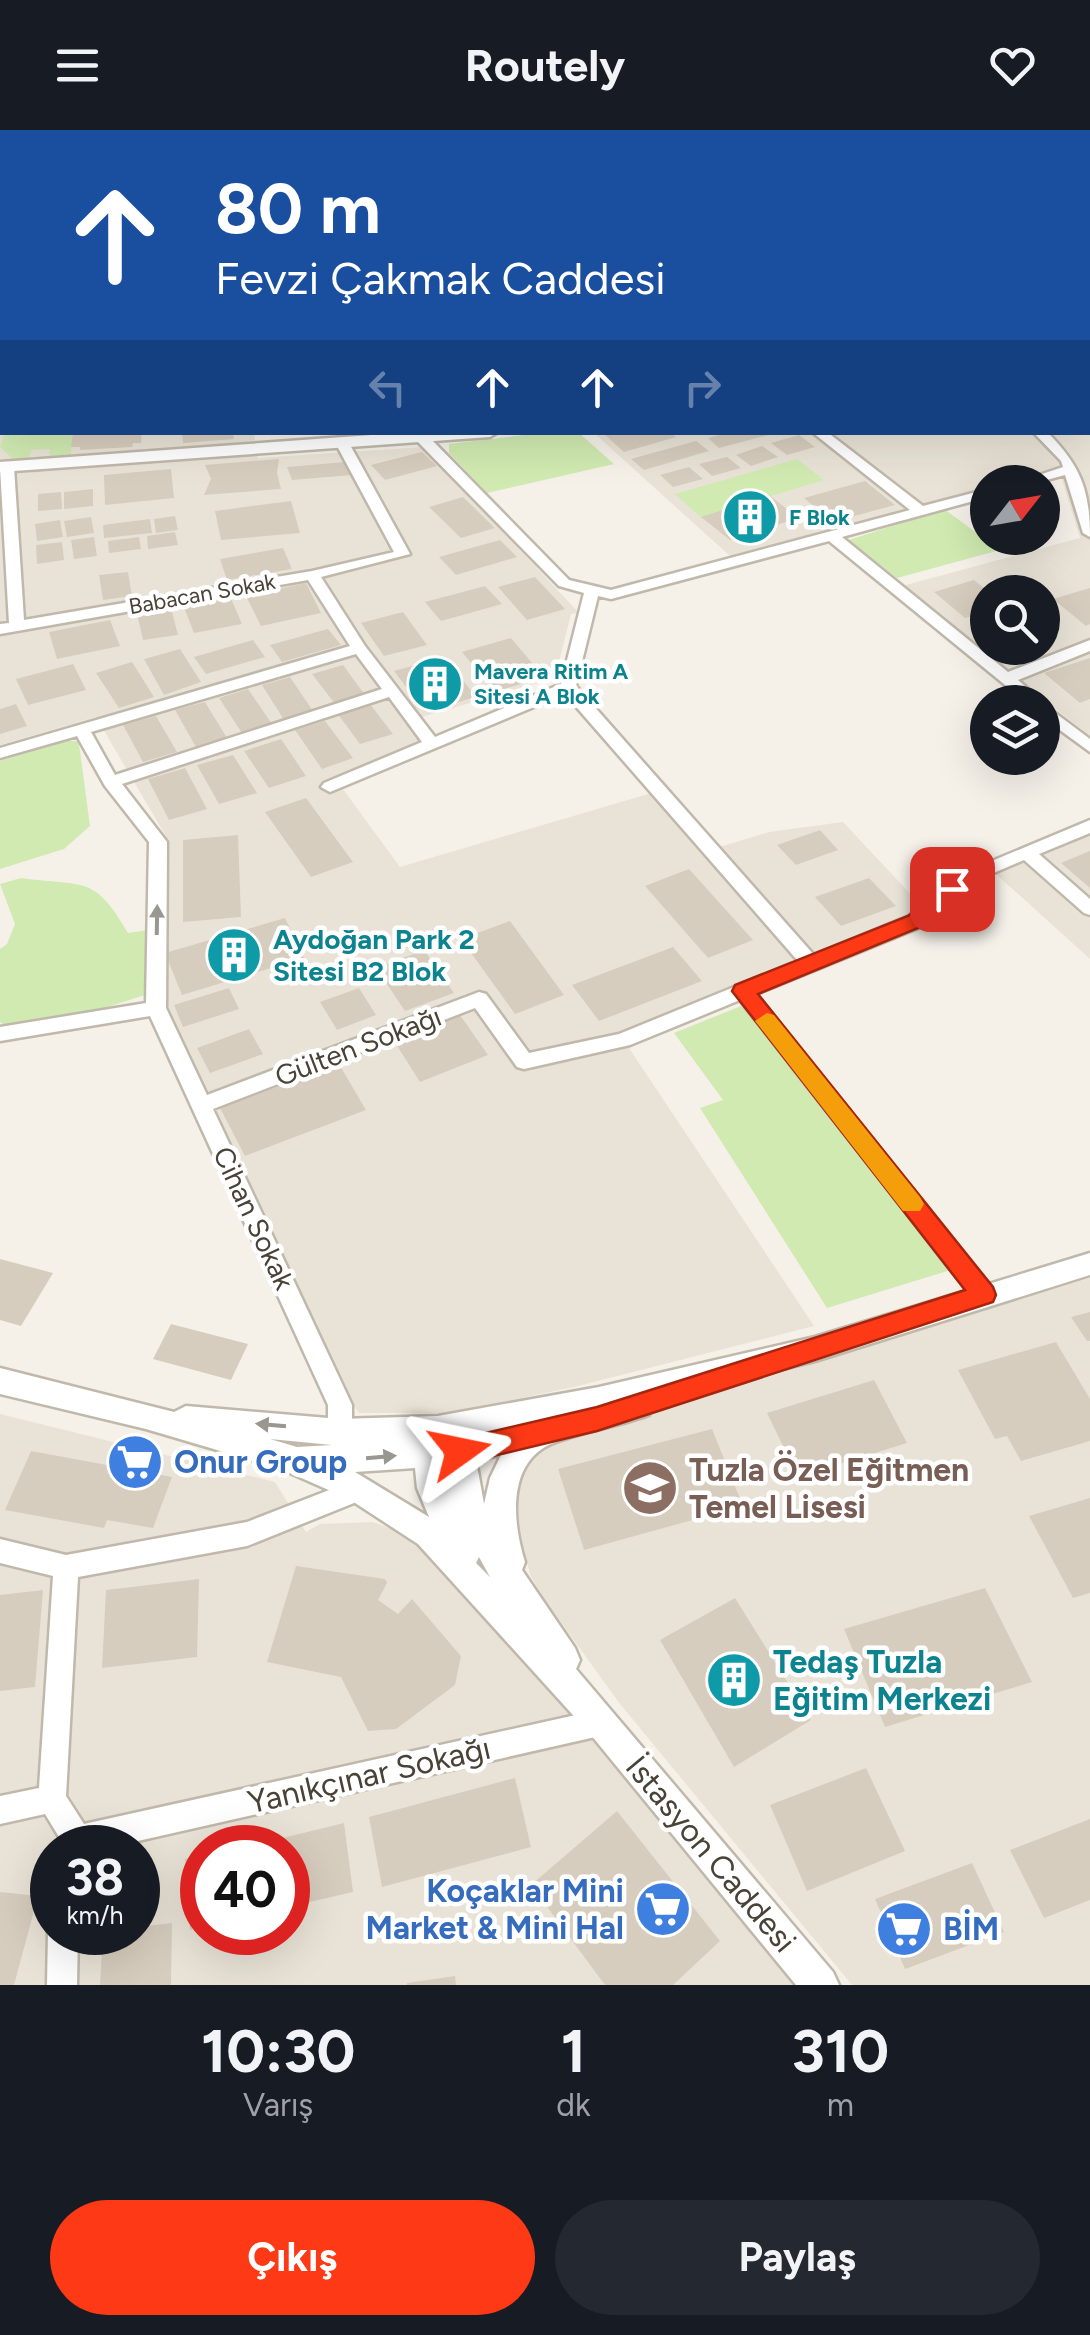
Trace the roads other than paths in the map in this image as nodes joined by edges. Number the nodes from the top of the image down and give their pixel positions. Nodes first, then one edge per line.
1 (461, 435) edge
2 (822, 435) edge
3 (1042, 435) edge
4 (423, 439) junction
5 (344, 446) junction
6 (2, 466) edge
7 (1079, 474) edge
8 (970, 498) edge
9 (921, 511) junction
10 (1089, 520) edge
11 (1090, 534) edge
12 (832, 536) junction
13 (312, 575) junction
14 (592, 591) junction
15 (8, 627) edge
16 (1090, 645) edge
17 (358, 648) junction
18 (1006, 679) junction
19 (1014, 685) edge
20 (568, 687) junction
21 (392, 691) junction
22 (1060, 722) edge
23 (82, 730) junction
24 (431, 742) junction
25 (1090, 746) edge
26 (0, 753) edge
27 (111, 782) junction
28 (330, 787) dead end
29 (1090, 826) edge
30 (1027, 853) junction
31 (1090, 909) edge
32 (811, 964) junction
33 (743, 991) junction
34 (156, 1008) junction
35 (0, 1034) edge
36 (203, 1104) junction
37 (1090, 1264) edge
38 (984, 1295) junction
39 (814, 1349) junction
40 (0, 1380) edge
41 (146, 1416) junction
42 (340, 1432) junction
43 (538, 1435) junction
44 (441, 1445) junction
45 (284, 1456) junction
46 (360, 1489) junction
47 (0, 1552) edge
48 (66, 1567) junction
49 (476, 1582) junction
50 (521, 1595) junction
51 (603, 1723) junction
52 (52, 1799) junction
53 (0, 1810) edge
54 (66, 1825) edge
55 (159, 1825) edge
56 (63, 1955) edge
57 (808, 1981) edge
58 (62, 1985) edge

1 - 4 street
2 - 9 street
3 - 7 street
4 - 5 street
4 - 14 street
5 - 6 street
5 - 13 street, Babacan Sokak
6 - 15 street
7 - 10 street
8 - 9 street
9 - 12 street
10 - 11 street
12 - 14 street
12 - 18 street
13 - 15 street, Babacan Sokak
13 - 17 street
14 - 20 street
16 - 18 street
17 - 21 street
17 - 23 street
18 - 19 street
20 - 24 street
20 - 32 street
21 - 24 street
21 - 27 street
22 - 25 street
23 - 26 street
23 - 27 street
24 - 28 street
34 -> 27 street, Cihan Sokak
29 - 30 street, Gülten Sokağı
30 - 31 street
30 - 32 street, Gülten Sokağı
32 - 33 street, Gülten Sokağı
33 - 36 street, Gülten Sokağı
33 - 38 street
34 - 35 street
34 - 36 street, Cihan Sokak
36 - 42 street, Cihan Sokak
37 - 38 street
38 - 39 street
39 - 43 street
39 - 44 street
40 - 41 street, İstasyon Caddesi
42 -> 41 street, İstasyon Caddesi
41 - 45 street, İstasyon Caddesi
42 - 44 street, İstasyon Caddesi
43 - 44 street
43 - 50 street
45 -> 44 street
44 - 49 street
44 - 50 street, İstasyon Caddesi
45 - 46 street, İstasyon Caddesi
46 - 48 street
46 - 49 street, İstasyon Caddesi
47 - 48 street
48 - 52 street
49 - 51 street, İstasyon Caddesi
50 - 51 street, İstasyon Caddesi
51 - 55 street, Yanıkçınar Sokağı
51 - 57 street, İstasyon Caddesi
52 - 53 street
52 - 54 street
56 - 58 street

